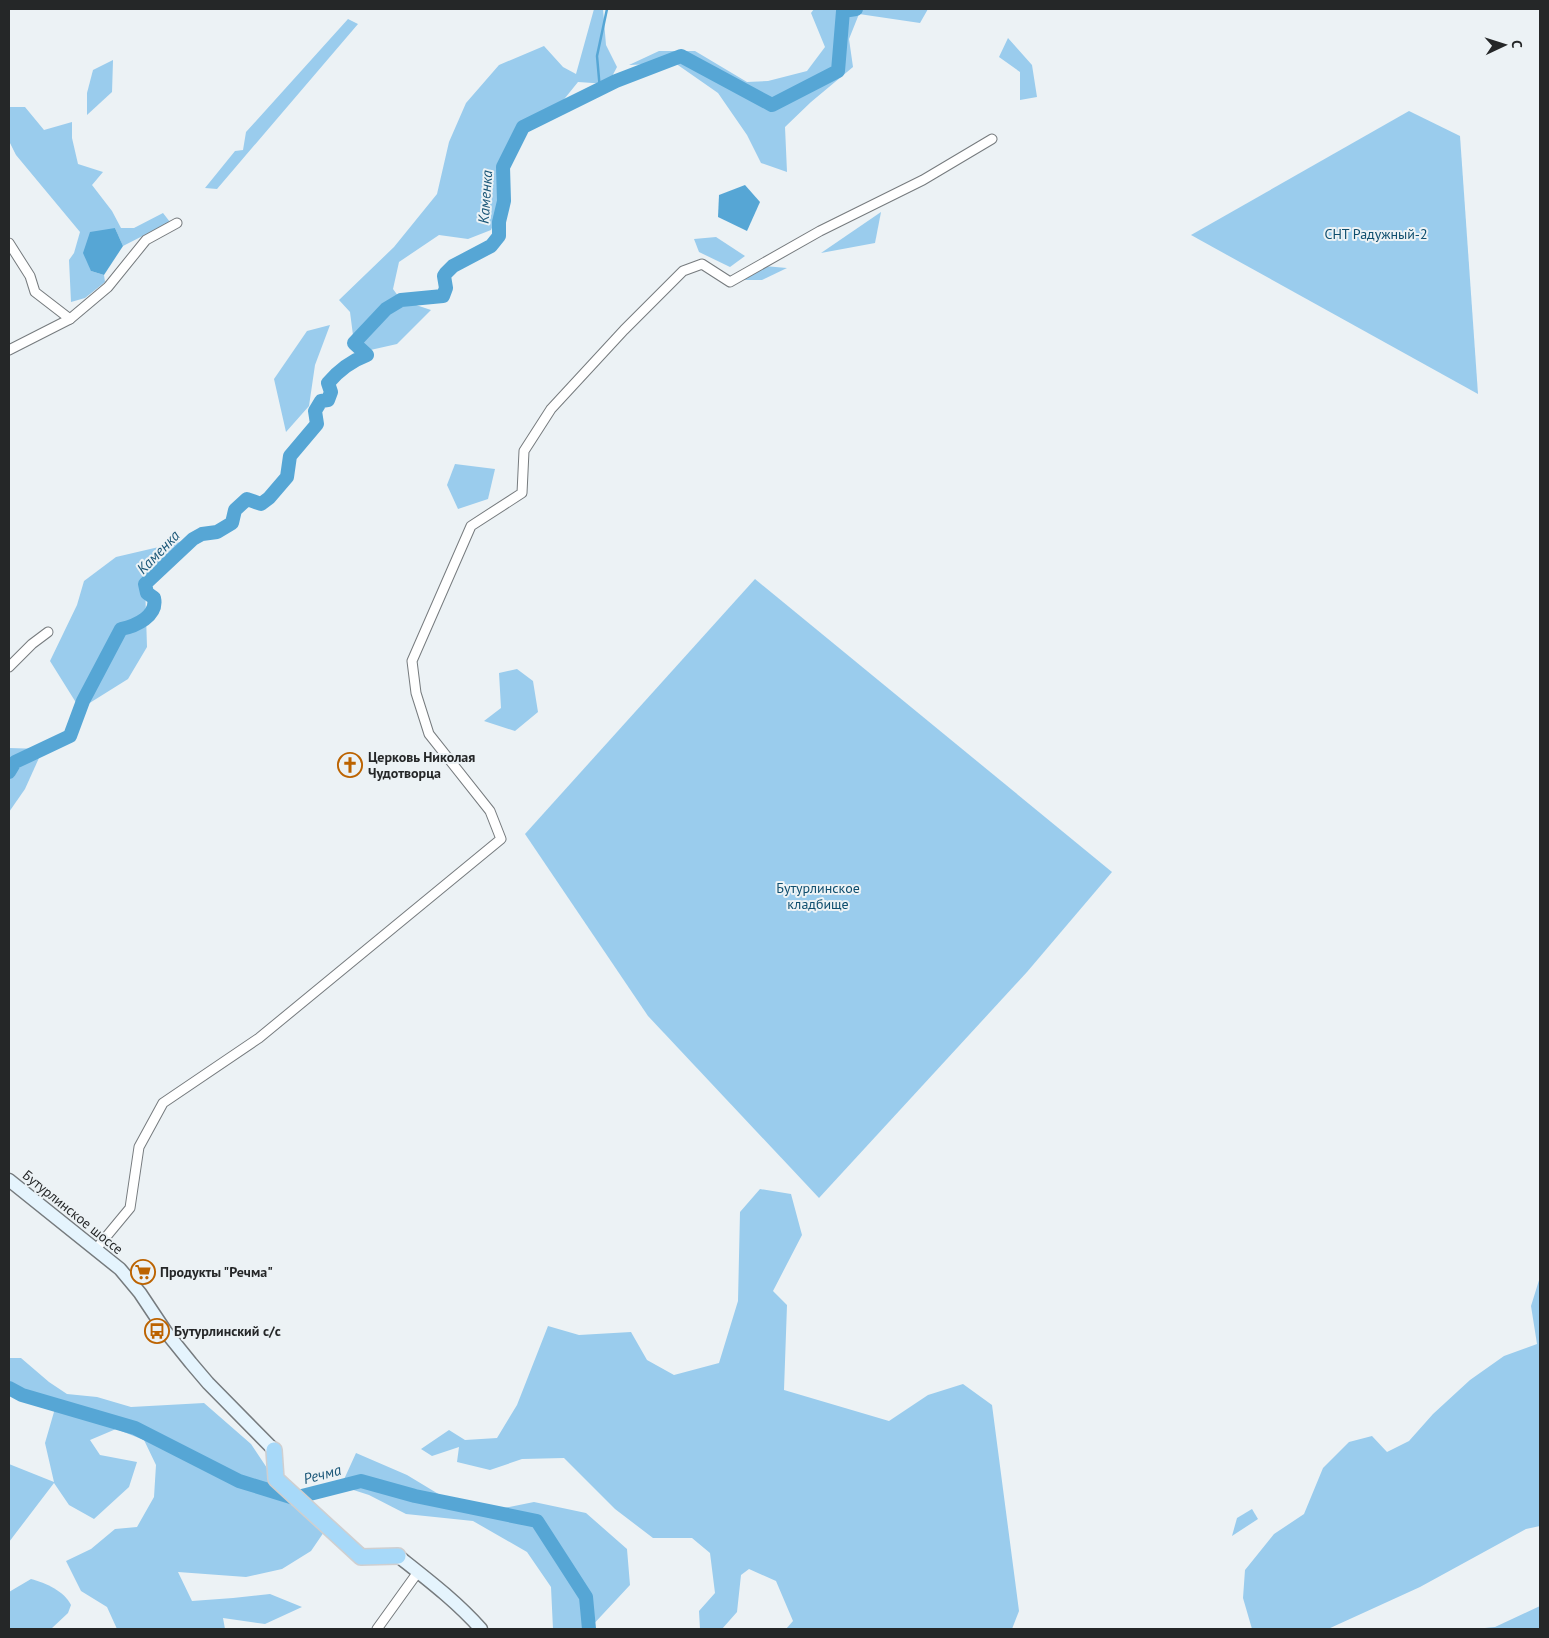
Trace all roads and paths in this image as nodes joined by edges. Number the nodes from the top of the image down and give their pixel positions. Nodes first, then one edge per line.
1 (992, 139) dead end
2 (177, 223) dead end
3 (9, 243) edge
4 (70, 318) junction
5 (9, 350) edge
6 (48, 632) dead end
7 (9, 667) edge
8 (9, 1180) edge
9 (96, 1249) junction
10 (274, 1450) joint
11 (398, 1556) joint
12 (418, 1572) junction
13 (377, 1629) edge
14 (481, 1629) edge

1 - 9 street
2 - 4 street
3 - 4 street
4 - 5 street
6 - 7 street
8 - 9 main road, Бутурлинское шоссе
9 - 10 main road, Бутурлинское шоссе
10 - 11 highway
11 - 12 main road
12 - 13 street
12 - 14 main road

